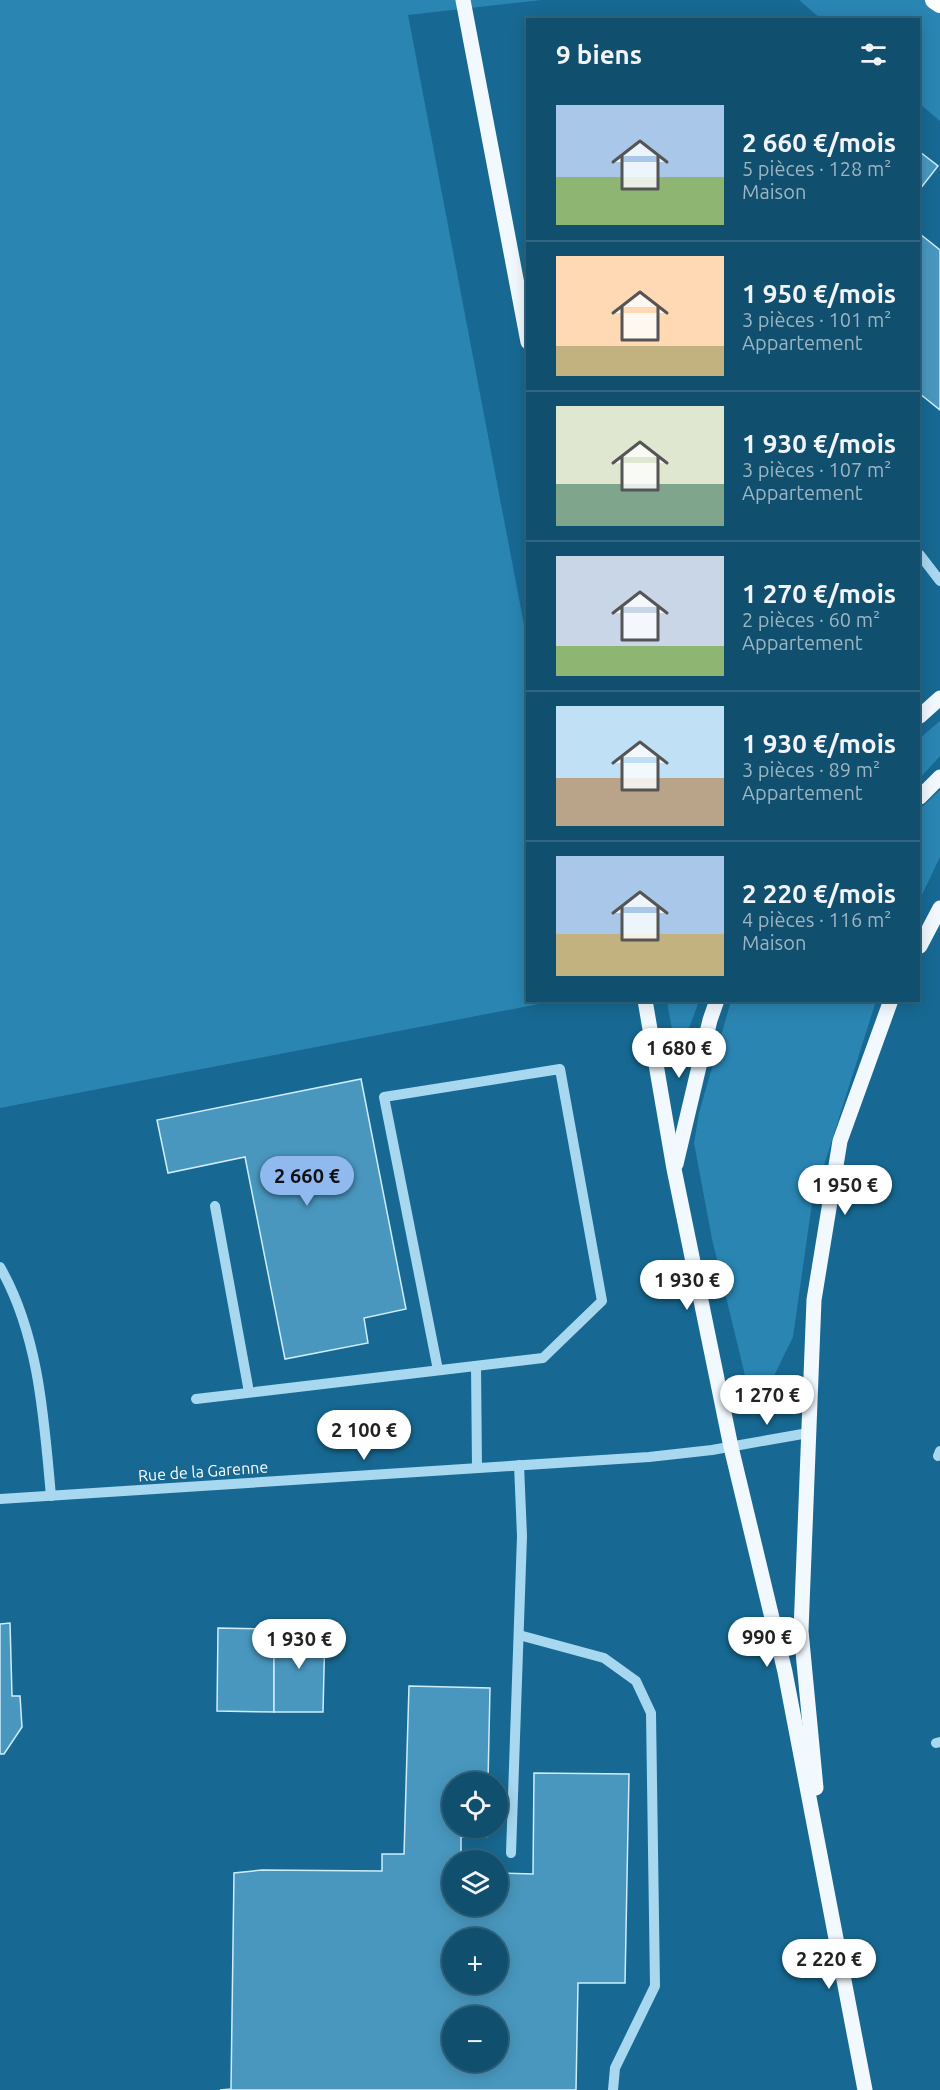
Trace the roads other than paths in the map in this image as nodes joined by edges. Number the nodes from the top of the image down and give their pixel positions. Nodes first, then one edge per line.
1 (463, 0) edge
2 (934, 0) edge
3 (940, 4) edge
4 (526, 331) edge
5 (920, 555) edge
6 (940, 581) edge
7 (940, 698) edge
8 (920, 716) edge
9 (940, 777) edge
10 (920, 796) edge
11 (940, 908) edge
12 (920, 946) edge
13 (645, 1002) edge
14 (716, 1002) edge
15 (890, 1002) edge
16 (674, 1169) junction
17 (215, 1206) dead end
18 (0, 1266) edge
19 (476, 1366) junction
20 (438, 1370) junction
21 (249, 1392) junction
22 (196, 1399) dead end
23 (808, 1433) junction
24 (731, 1447) junction
25 (519, 1465) junction
26 (477, 1468) junction
27 (51, 1496) junction
28 (0, 1499) edge
29 (519, 1635) junction
30 (511, 1853) dead end
31 (825, 1884) junction
32 (613, 2090) edge
33 (865, 2090) edge

1 - 4 main road
2 - 3 highway
5 - 6 street
7 - 8 main road
9 - 10 main road
11 - 12 main road
13 - 16 main road
14 - 16 main road
15 - 23 main road
16 - 24 main road
17 - 21 street
18 - 27 street
19 - 20 street
19 - 20 street
19 - 26 street
20 - 21 street
21 - 22 street
23 - 24 street, Rue de la Garenne
23 - 31 main road
24 - 25 street, Rue de la Garenne
24 - 31 main road
25 - 26 street, Rue de la Garenne
25 - 29 street
26 - 27 street, Rue de la Garenne
27 - 28 street, Rue de la Garenne
29 - 30 street
29 - 32 street
31 - 33 main road

